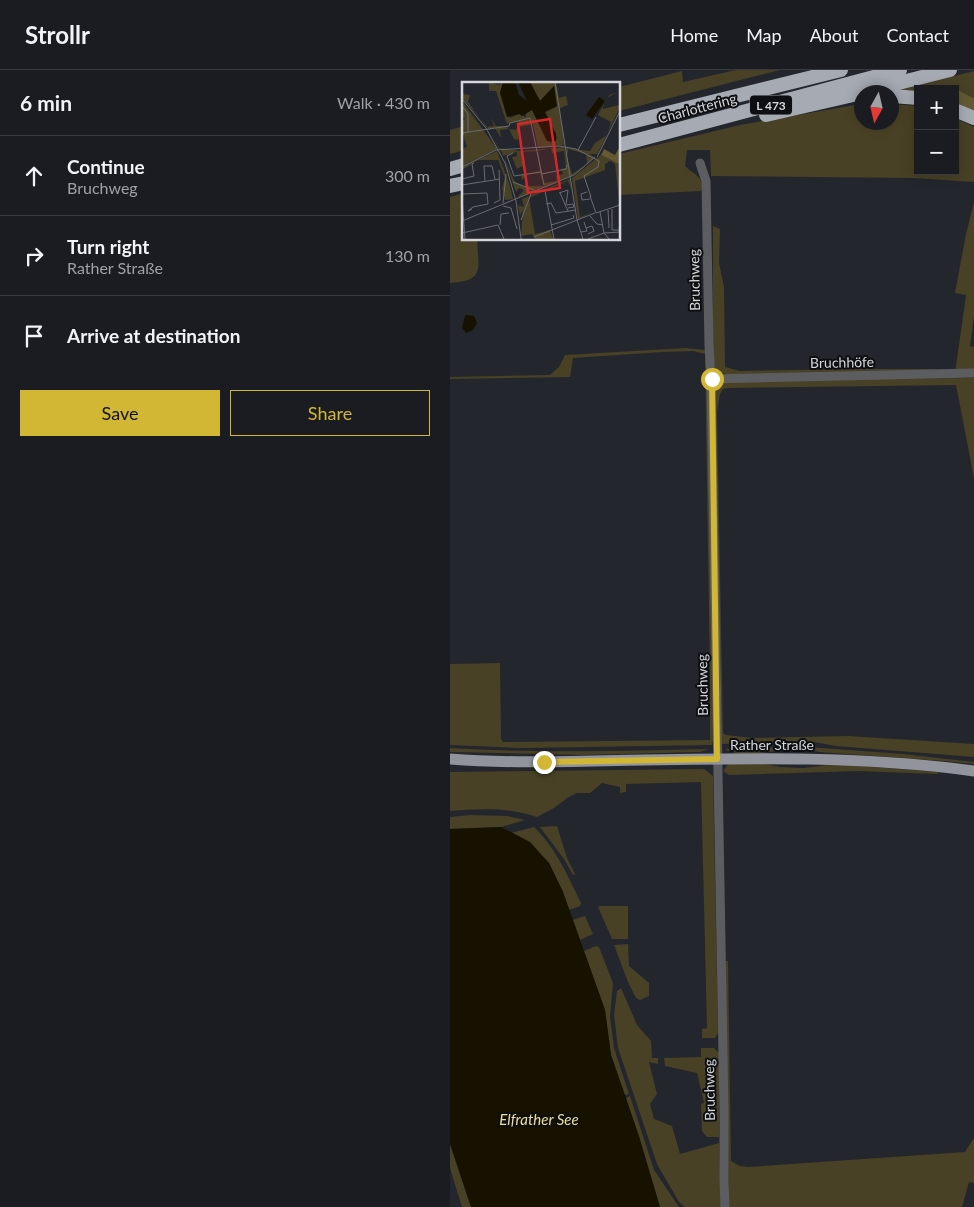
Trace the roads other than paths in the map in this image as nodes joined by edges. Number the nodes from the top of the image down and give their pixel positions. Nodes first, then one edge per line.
1 (841, 70) edge
2 (900, 70) edge
3 (950, 70) edge
4 (827, 73) edge
5 (893, 85) edge
6 (854, 95) edge
7 (899, 97) edge
8 (914, 98) edge
9 (854, 99) edge
10 (818, 104) junction
11 (959, 112) edge
12 (974, 118) edge
13 (620, 125) edge
14 (643, 139) junction
15 (620, 145) edge
16 (700, 163) dead end
17 (974, 373) edge
18 (712, 379) junction
19 (450, 759) edge
20 (717, 759) junction
21 (974, 771) edge
22 (725, 1207) edge

1 - 4 highway, Charlottering / L 473
2 - 14 highway, Charlottering / L 473
3 - 5 highway
4 - 13 highway, Charlottering / L 473
6 - 10 highway
7 - 8 highway
9 - 10 highway
10 - 14 highway
11 - 12 highway
14 - 15 highway, Charlottering / L 473
16 - 18 street, Bruchweg
17 - 18 street, Bruchhöfe
18 - 20 street, Bruchweg
19 - 20 main road, Rather Straße
20 - 21 main road, Rather Straße
20 - 22 street, Bruchweg

